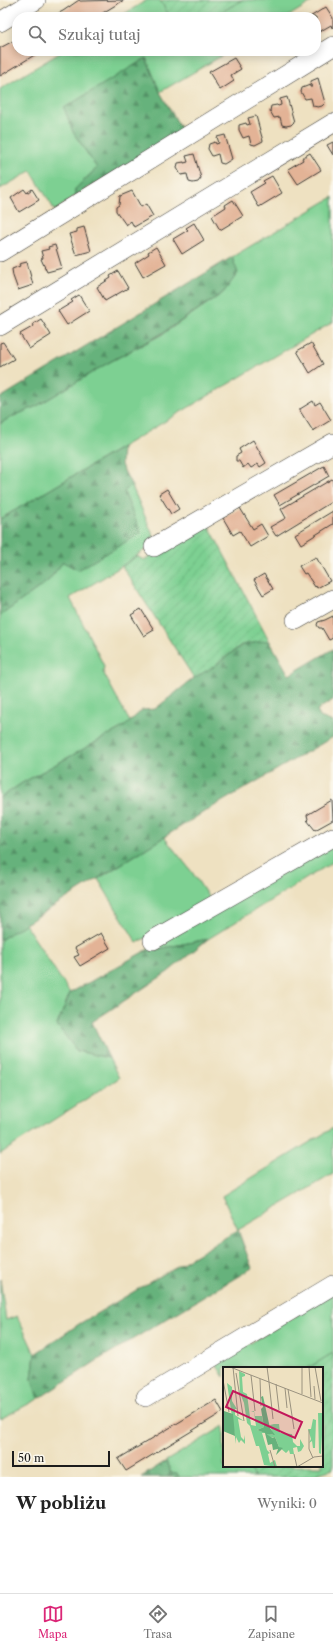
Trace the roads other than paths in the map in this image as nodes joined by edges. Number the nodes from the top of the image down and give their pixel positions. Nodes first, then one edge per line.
1 (36, 0) edge
2 (16, 12) edge
3 (12, 15) edge
4 (0, 22) edge
5 (333, 46) edge
6 (321, 53) edge
7 (317, 56) edge
8 (333, 123) edge
9 (0, 252) edge
10 (0, 326) edge
11 (333, 443) edge
12 (154, 548) dead end
13 (333, 599) edge
14 (296, 620) dead end
15 (333, 837) edge
16 (153, 940) dead end
17 (333, 1285) edge
18 (146, 1397) dead end

1 - 2 street
3 - 4 street
5 - 6 street
7 - 9 street
8 - 10 street
11 - 12 street
13 - 14 street
15 - 16 street
17 - 18 street

